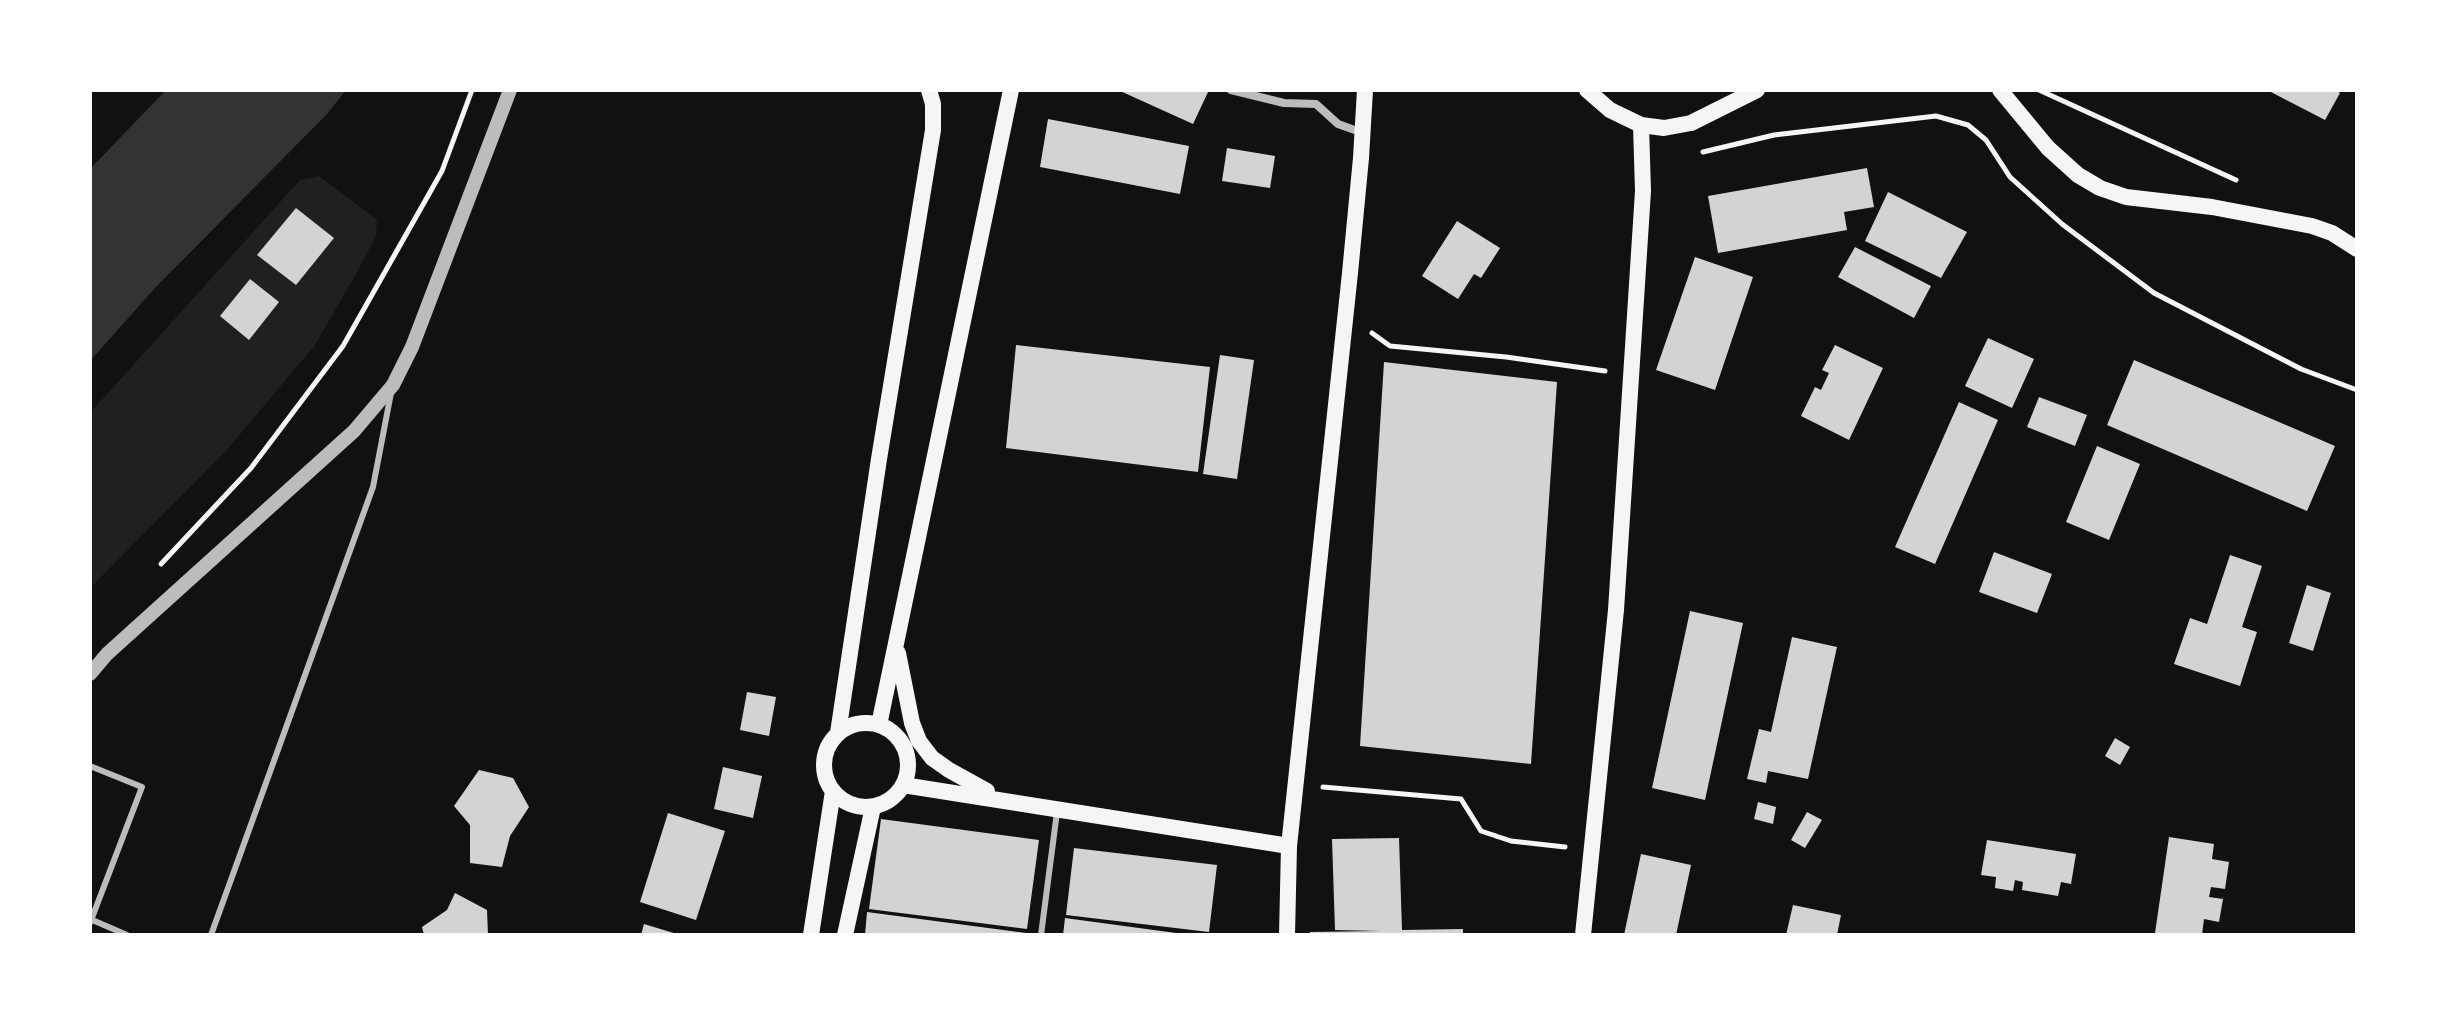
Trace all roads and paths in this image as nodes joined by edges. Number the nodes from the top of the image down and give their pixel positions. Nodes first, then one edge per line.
1 (472, 90) edge
2 (510, 90) edge
3 (929, 90) edge
4 (1011, 90) edge
5 (1231, 90) edge
6 (1365, 90) edge
7 (1587, 90) edge
8 (1757, 90) edge
9 (2000, 90) edge
10 (2039, 90) edge
11 (1641, 125) junction
12 (1363, 133) junction
13 (1701, 152) dead end
14 (2248, 185) dead end
15 (2357, 249) edge
16 (1346, 314) junction
17 (1631, 375) junction
18 (393, 385) junction
19 (2357, 390) edge
20 (156, 570) dead end
21 (896, 643) junction
22 (90, 674) edge
23 (879, 725) junction
24 (838, 733) junction
25 (90, 766) edge
26 (903, 785) junction
27 (1296, 785) junction
28 (833, 791) junction
29 (1011, 800) junction
30 (873, 807) junction
31 (1058, 808) junction
32 (1289, 846) junction
33 (1593, 850) junction
34 (90, 921) edge
35 (127, 935) edge
36 (211, 935) edge
37 (811, 935) edge
38 (845, 935) edge
39 (1041, 935) edge
40 (1287, 935) edge
41 (1583, 935) edge

1 - 20 path
2 - 18 street
3 - 24 main road
4 - 21 main road
5 - 12 street
6 - 12 main road
7 - 11 main road
8 - 11 main road
9 - 15 main road
10 - 14 path
11 - 17 main road
12 - 16 main road
13 - 19 path
16 - 17 path
16 - 27 main road
17 - 33 main road
18 - 22 street
18 - 36 lane
21 - 23 main road
21 - 29 main road
23 - 24 main road
23 - 26 main road
24 - 28 main road
25 - 34 lane
26 - 29 main road
26 - 30 main road
27 - 32 main road
27 - 33 path
28 - 30 main road
28 - 37 main road
29 - 31 main road
30 - 38 main road
31 - 32 main road
31 - 39 lane
32 - 40 main road
33 - 41 main road
34 - 35 lane

